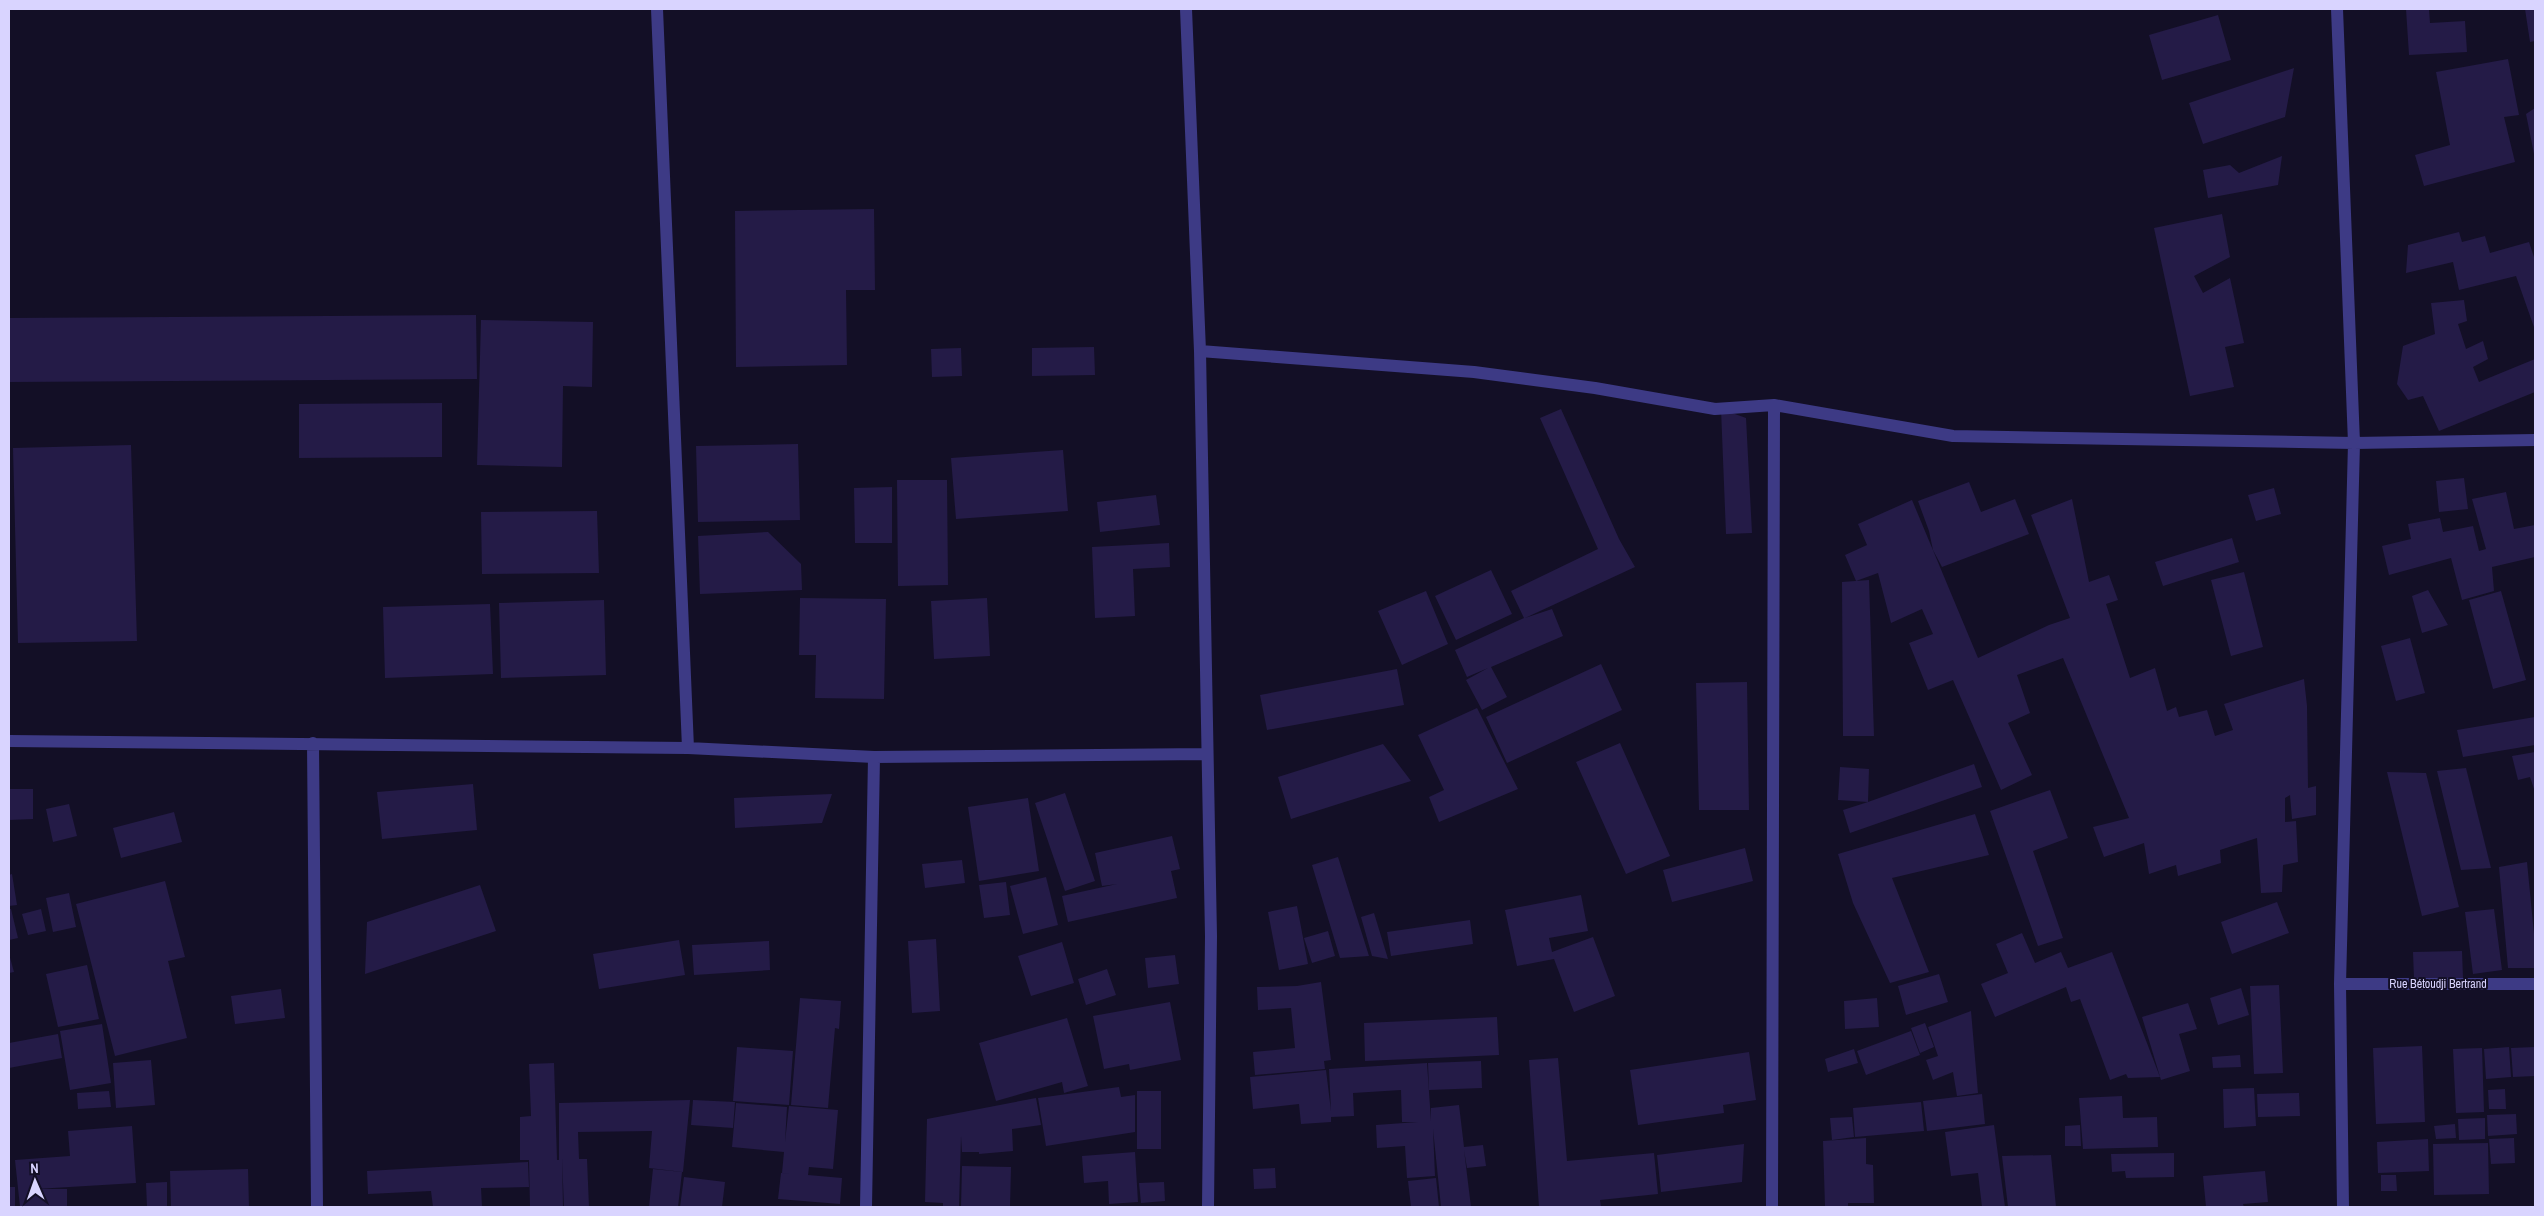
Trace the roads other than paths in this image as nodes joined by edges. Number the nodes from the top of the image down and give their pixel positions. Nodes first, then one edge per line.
1 (657, 9) edge
2 (1186, 9) edge
3 (2337, 9) edge
4 (1200, 351) junction
5 (1774, 405) junction
6 (2535, 440) edge
7 (2354, 443) junction
8 (9, 742) edge
9 (313, 743) junction
10 (688, 748) junction
11 (1207, 754) junction
12 (874, 757) junction
13 (2340, 984) junction
14 (2535, 984) edge
15 (317, 1207) edge
16 (866, 1207) edge
17 (1208, 1207) edge
18 (1772, 1207) edge
19 (2343, 1207) edge

1 - 10 street
2 - 4 street
3 - 7 street
4 - 5 street
4 - 11 street
5 - 7 street
5 - 18 street
6 - 7 street
7 - 13 street
8 - 9 street
9 - 10 street
9 - 15 street
10 - 12 street
11 - 12 street
11 - 17 street
12 - 16 street
13 - 14 street, Rue Bétoudji Bertrand
13 - 19 street

